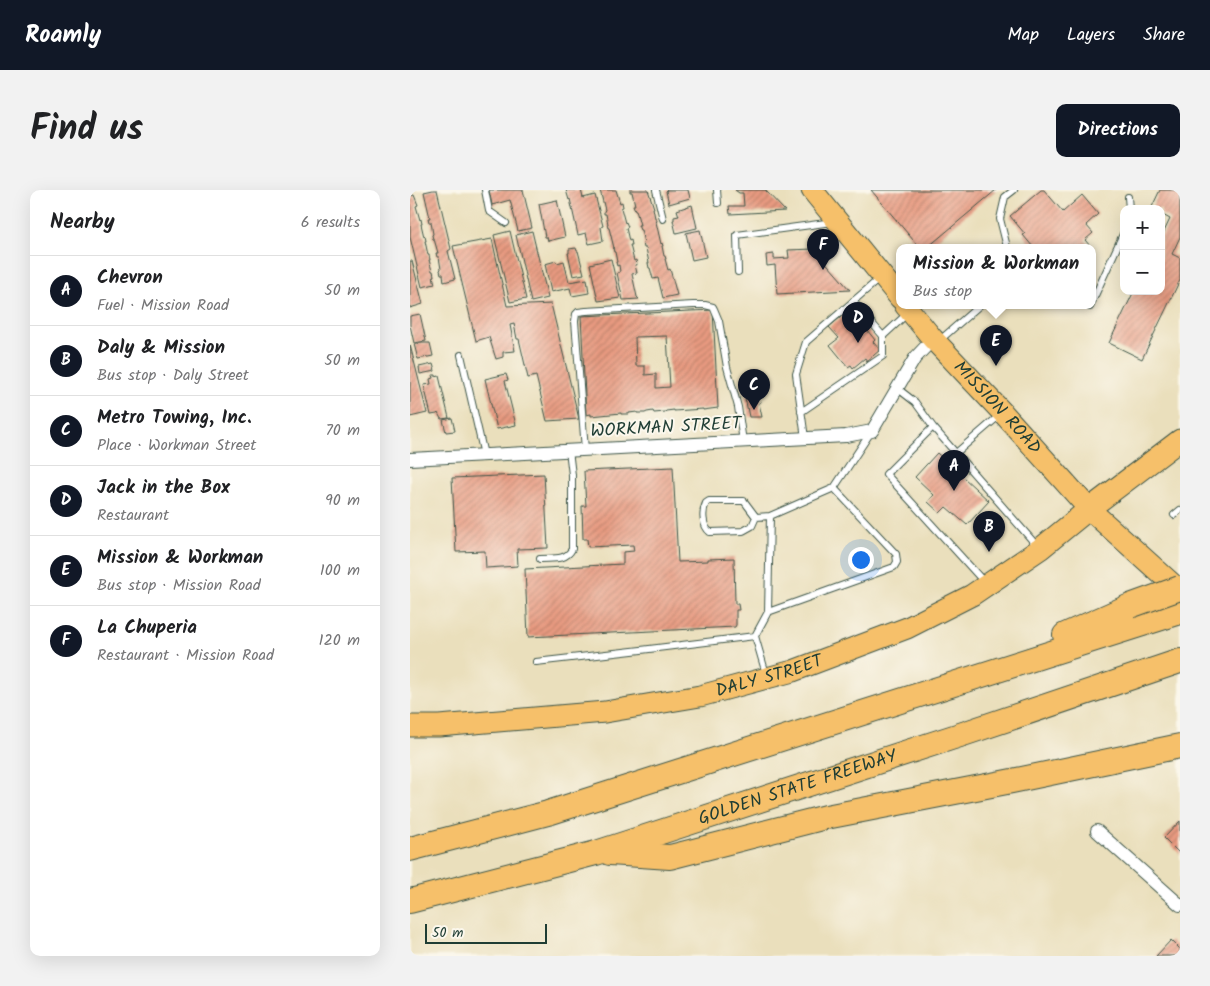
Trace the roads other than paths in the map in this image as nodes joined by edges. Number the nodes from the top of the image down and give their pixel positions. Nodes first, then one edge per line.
1 (485, 190) edge
2 (656, 190) edge
3 (717, 190) edge
4 (812, 190) edge
5 (1014, 190) edge
6 (1128, 197) dead end
7 (718, 204) dead end
8 (1129, 205) edge
9 (663, 219) dead end
10 (837, 222) junction
11 (506, 223) dead end
12 (1120, 241) edge
13 (1006, 244) edge
14 (738, 272) dead end
15 (882, 276) junction
16 (896, 294) edge
17 (1096, 295) edge
18 (853, 301) junction
19 (902, 309) edge
20 (908, 309) edge
21 (975, 309) edge
22 (883, 336) junction
23 (935, 341) junction
24 (461, 355) dead end
25 (897, 388) junction
26 (801, 412) junction
27 (1003, 413) junction
28 (932, 427) junction
29 (872, 430) junction
30 (805, 438) junction
31 (1180, 440) edge
32 (743, 442) junction
33 (569, 450) junction
34 (584, 450) junction
35 (956, 453) junction
36 (484, 455) junction
37 (410, 459) edge
38 (834, 488) junction
39 (1089, 509) junction
40 (1180, 510) edge
41 (1174, 515) dead end
42 (770, 516) junction
43 (756, 517) junction
44 (1040, 549) junction
45 (540, 559) dead end
46 (987, 585) junction
47 (1180, 590) edge
48 (768, 612) junction
49 (1180, 612) edge
50 (755, 636) junction
51 (1180, 661) edge
52 (536, 662) dead end
53 (1180, 675) edge
54 (767, 678) junction
55 (1129, 678) junction
56 (955, 684) junction
57 (410, 726) edge
58 (1180, 746) edge
59 (1097, 831) dead end
60 (410, 849) edge
61 (596, 853) junction
62 (410, 901) edge
63 (1180, 906) edge

1 - 11 lane
2 - 9 lane
3 - 7 lane
4 - 10 main road, MISSION ROAD
5 - 13 lane
6 - 8 lane
10 - 14 lane
10 - 15 main road, MISSION ROAD
12 - 17 lane
15 - 16 main road, MISSION ROAD
15 - 18 lane
18 - 22 lane
18 - 26 lane
19 - 22 lane
20 - 23 main road, MISSION ROAD
21 - 23 lane
22 - 26 lane
23 - 25 street
23 - 27 main road, MISSION ROAD
24 - 36 lane
25 - 28 lane
25 - 29 street
26 - 30 lane
27 - 35 lane
27 - 39 main road, MISSION ROAD
28 - 35 lane
28 - 46 lane
29 - 30 street, WORKMAN STREET
29 - 38 lane
30 - 32 street, WORKMAN STREET
31 - 39 main road, DALY STREET
32 - 34 street, WORKMAN STREET
32 - 34 lane
33 - 34 street, WORKMAN STREET
33 - 36 street, WORKMAN STREET
33 - 45 lane
35 - 44 lane
36 - 37 street, WORKMAN STREET
38 - 42 lane
38 - 48 lane
39 - 44 main road, DALY STREET
39 - 47 main road, MISSION ROAD
40 - 41 lane
42 - 43 lane
42 - 48 lane
43 - 43 lane
44 - 46 main road, DALY STREET
46 - 54 main road, DALY STREET
47 - 56 highway, bridge
48 - 50 lane
49 - 56 highway
50 - 52 lane
50 - 54 lane
51 - 55 highway, GOLDEN STATE FREEWAY
53 - 55 highway
54 - 57 main road, DALY STREET
55 - 61 highway, GOLDEN STATE FREEWAY
56 - 60 highway
58 - 61 highway
59 - 63 street
61 - 62 highway, GOLDEN STATE FREEWAY

